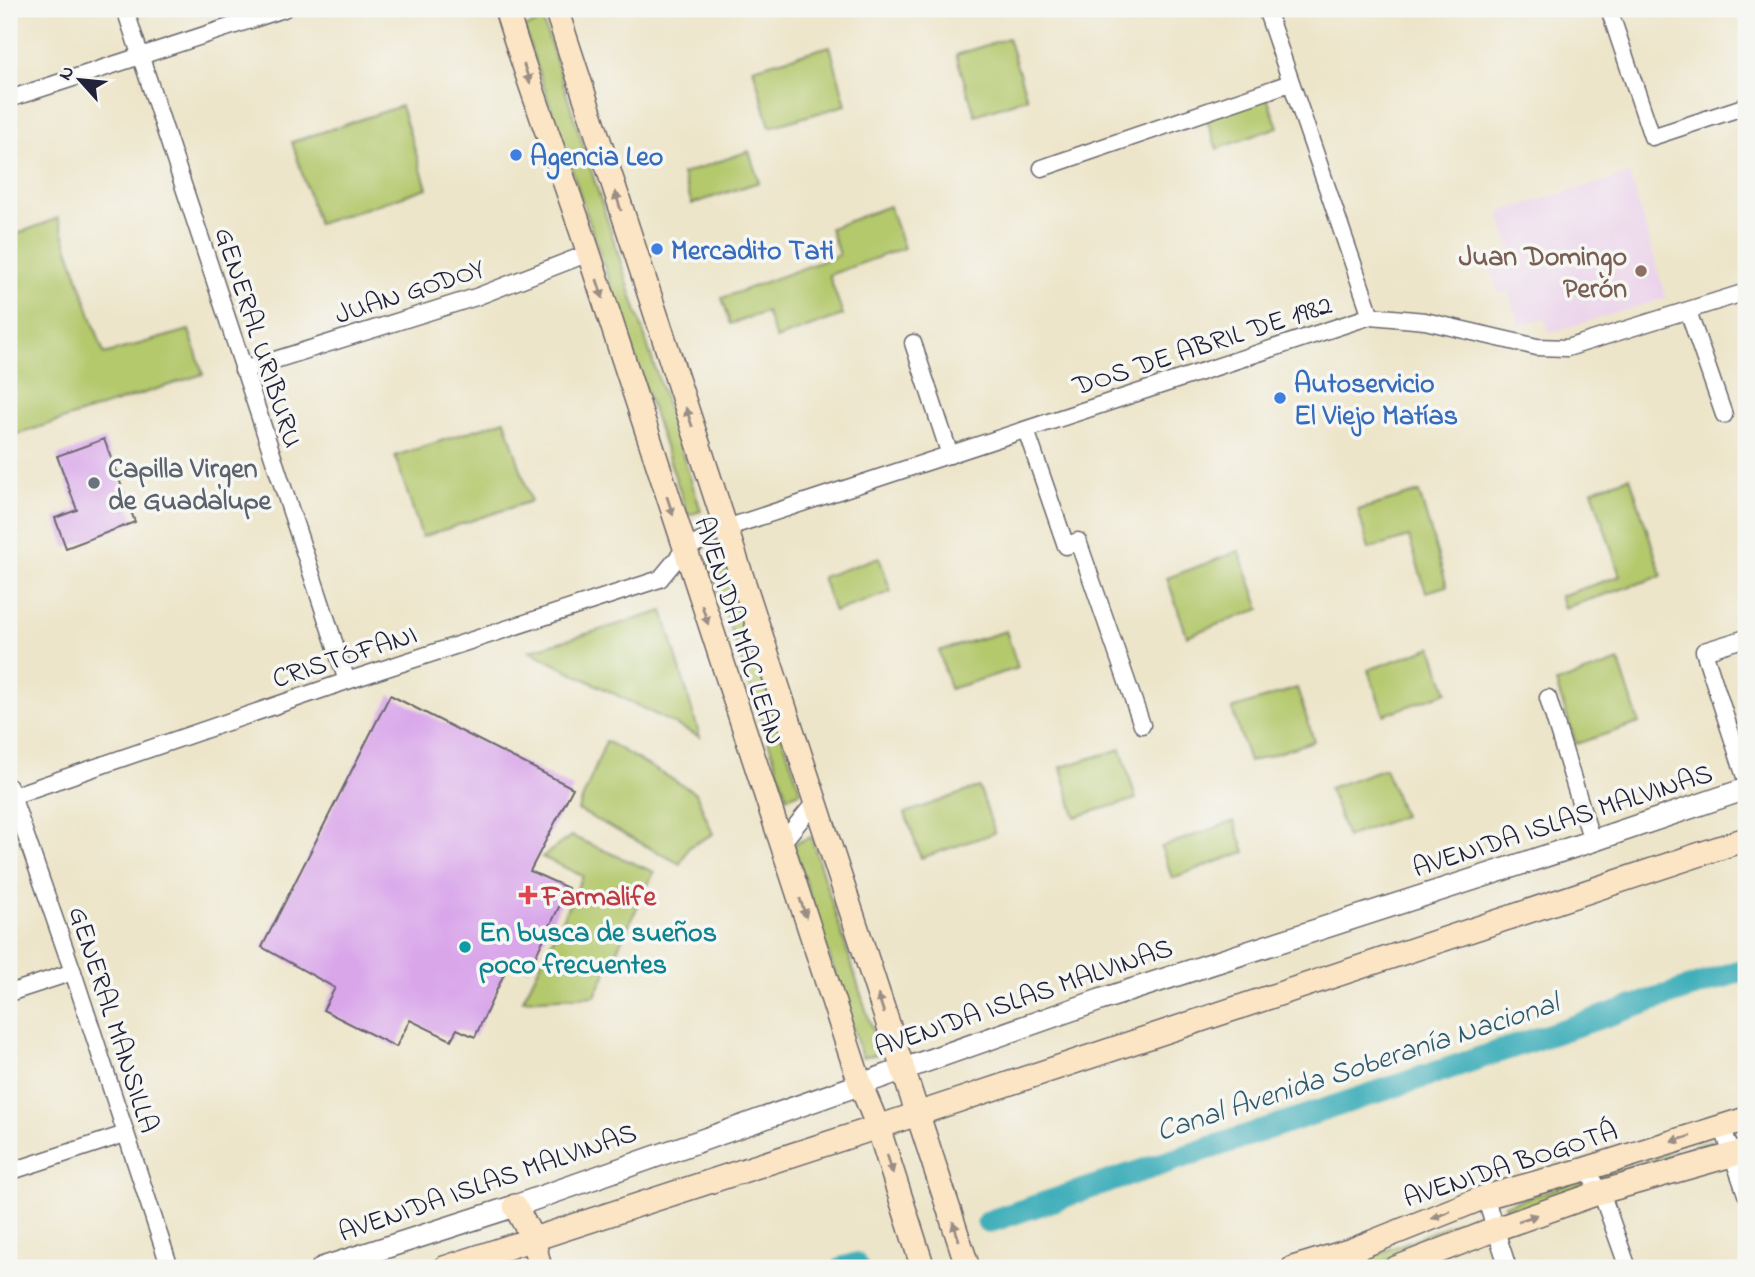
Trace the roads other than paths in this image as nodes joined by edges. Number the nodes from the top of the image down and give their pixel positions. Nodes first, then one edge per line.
1 (125, 9) edge
2 (284, 9) edge
3 (506, 9) edge
4 (556, 9) edge
5 (1266, 9) edge
6 (1609, 9) edge
7 (141, 56) junction
8 (1290, 83) junction
9 (9, 99) edge
10 (1746, 106) edge
11 (1042, 168) dead end
12 (589, 253) junction
13 (1746, 292) edge
14 (1688, 312) junction
15 (1371, 316) junction
16 (913, 343) dead end
17 (243, 370) junction
18 (1724, 415) dead end
19 (1026, 430) junction
20 (950, 455) junction
21 (726, 528) junction
22 (684, 550) junction
23 (1746, 638) edge
24 (347, 681) junction
25 (1548, 698) dead end
26 (1142, 725) dead end
27 (1746, 780) edge
28 (1746, 789) edge
29 (10, 793) edge
30 (815, 802) junction
31 (1746, 839) edge
32 (1592, 841) junction
33 (782, 843) junction
34 (73, 972) junction
35 (9, 993) edge
36 (902, 1069) junction
37 (860, 1083) junction
38 (918, 1114) junction
39 (1746, 1119) edge
40 (1722, 1126) junction
41 (878, 1127) junction
42 (125, 1134) junction
43 (1739, 1153) edge
44 (1586, 1169) junction
45 (9, 1172) edge
46 (1601, 1192) junction
47 (1746, 1194) edge
48 (1485, 1197) junction
49 (515, 1206) junction
50 (1496, 1229) junction
51 (533, 1239) junction
52 (1355, 1259) edge
53 (170, 1268) edge
54 (322, 1268) edge
55 (444, 1268) edge
56 (540, 1268) edge
57 (923, 1268) edge
58 (968, 1268) edge
59 (1293, 1268) edge
60 (1396, 1268) edge
61 (1508, 1268) edge
62 (1628, 1268) edge

1 - 7 street, GENERAL URIBURU
2 - 7 street
3 -> 12 main road, AVENIDA MAC LEAN
21 -> 4 main road, AVENIDA MAC LEAN
5 - 8 street
6 - 10 street
7 - 9 street
7 - 17 street, GENERAL URIBURU
8 - 11 street
8 - 15 street
12 - 17 street, JUAN GODOY
12 -> 22 main road, AVENIDA MAC LEAN
13 - 14 street, DOS DE ABRIL DE 1982
14 - 15 street, DOS DE ABRIL DE 1982
14 - 18 street
15 - 19 street, DOS DE ABRIL DE 1982
16 - 20 street
17 - 24 street, GENERAL URIBURU
19 - 20 street, DOS DE ABRIL DE 1982
19 - 26 street
20 - 21 street, DOS DE ABRIL DE 1982
21 - 22 street, DOS DE ABRIL DE 1982
21 - 30 main road, AVENIDA MAC LEAN
22 - 24 street, CRISTÓFANI
22 -> 33 main road, AVENIDA MAC LEAN
23 - 27 street
24 - 29 street, CRISTÓFANI
25 - 32 street
28 - 32 street, AVENIDA ISLAS MALVINAS
29 - 34 street, GENERAL MANSILLA
30 - 33 street
36 -> 30 main road, AVENIDA MAC LEAN
31 - 38 main road
32 - 36 street, AVENIDA ISLAS MALVINAS
33 -> 37 main road, AVENIDA MAC LEAN
34 - 35 street
34 - 42 street, GENERAL MANSILLA
36 - 37 street, AVENIDA ISLAS MALVINAS
36 - 38 main road, AVENIDA MAC LEAN
37 - 41 main road, AVENIDA MAC LEAN
37 - 49 street, AVENIDA ISLAS MALVINAS
38 - 41 main road
58 -> 38 main road, AVENIDA MAC LEAN
39 - 40 main road, AVENIDA BOGOTÁ
40 - 43 street
40 -> 44 main road, AVENIDA BOGOTÁ
41 - 51 main road
41 -> 57 main road, AVENIDA MAC LEAN
42 - 45 street
42 - 53 street, GENERAL MANSILLA
43 - 46 main road, AVENIDA BOGOTÁ
43 - 47 street
44 - 46 street
44 - 48 main road, AVENIDA BOGOTÁ
50 -> 46 main road, AVENIDA BOGOTÁ
46 - 62 street
48 - 50 street
48 -> 52 main road, AVENIDA BOGOTÁ
49 - 51 main road
49 - 54 street, AVENIDA ISLAS MALVINAS
50 - 60 main road, AVENIDA BOGOTÁ
50 - 61 street
51 - 55 main road
51 - 56 main road
52 - 59 main road, AVENIDA BOGOTÁ

